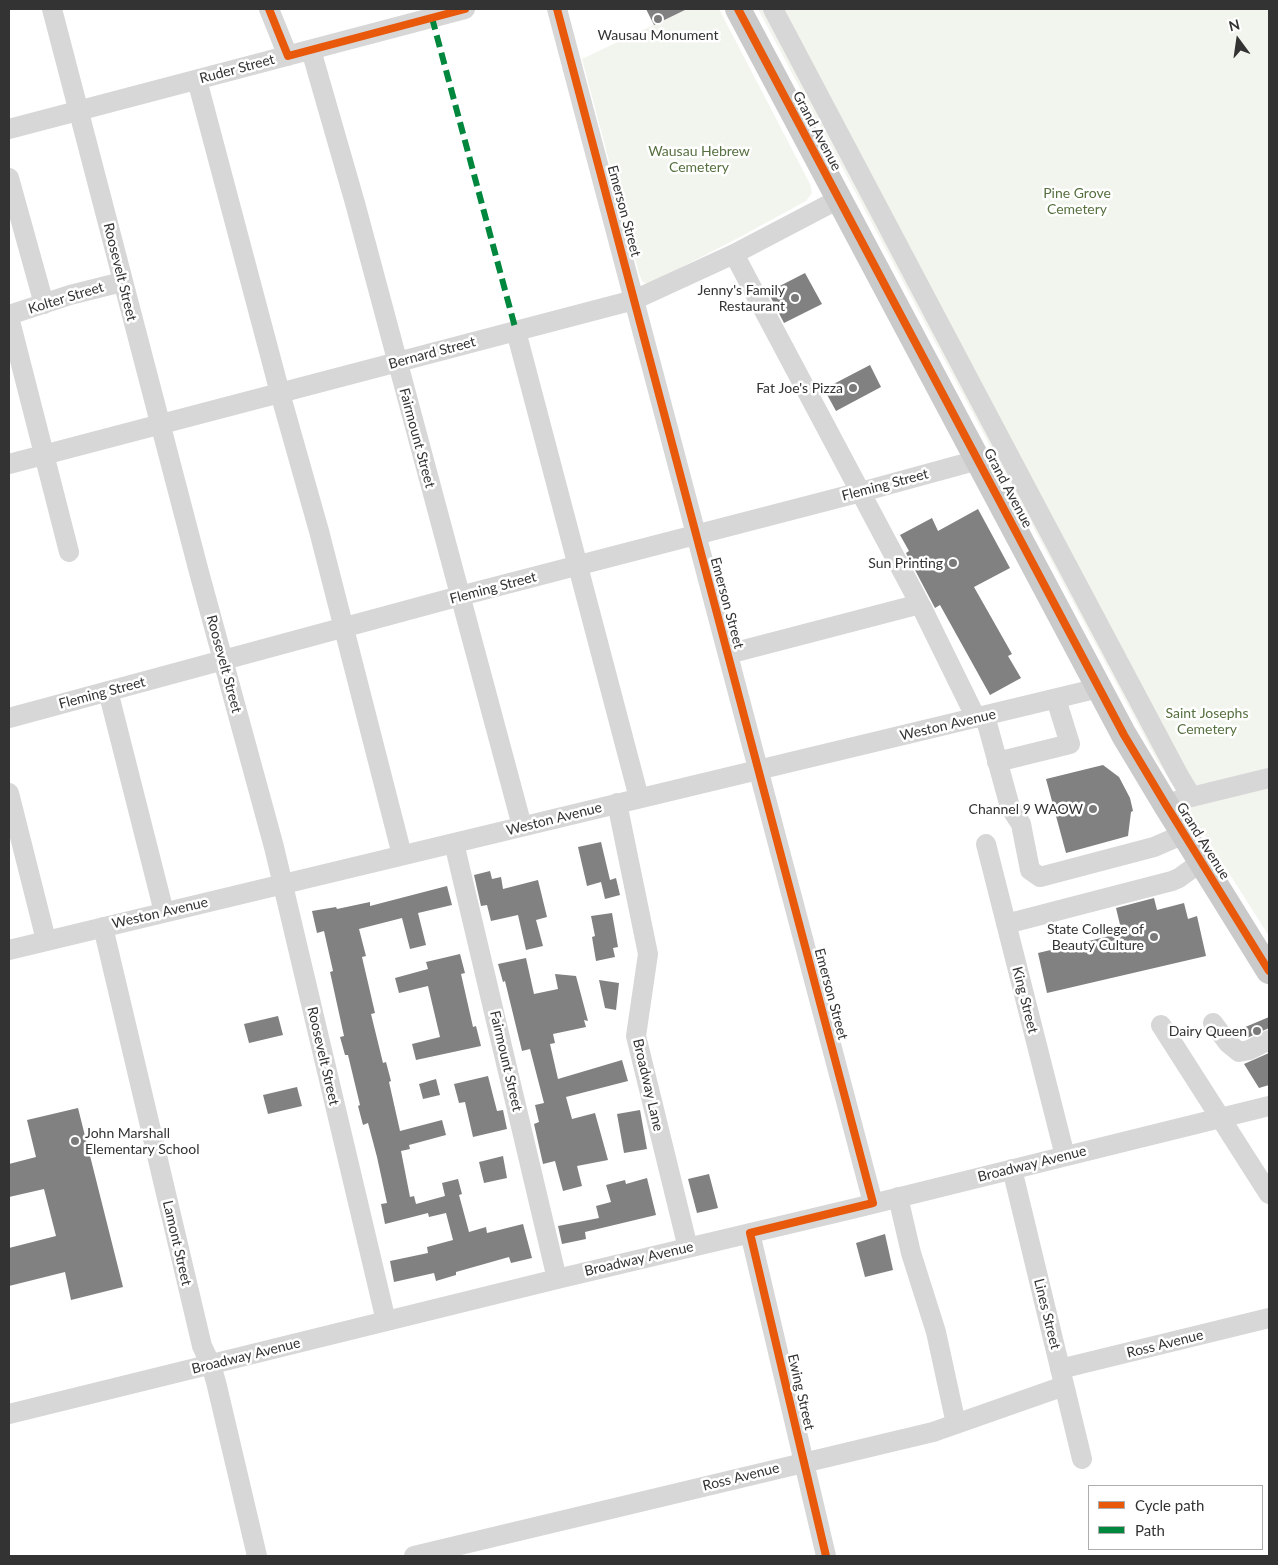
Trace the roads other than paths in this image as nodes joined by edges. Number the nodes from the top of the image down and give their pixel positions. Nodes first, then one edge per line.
1 (52, 9) edge
2 (269, 9) edge
3 (465, 9) edge
4 (557, 9) edge
5 (738, 9) edge
6 (773, 9) edge
7 (311, 50) junction
8 (288, 56) junction
9 (197, 80) junction
10 (79, 111) junction
11 (9, 130) edge
12 (9, 178) edge
13 (839, 199) junction
14 (734, 254) junction
15 (122, 282) junction
16 (634, 300) junction
17 (44, 304) junction
18 (9, 316) edge
19 (516, 331) junction
20 (397, 362) junction
21 (280, 393) junction
22 (160, 425) junction
23 (44, 455) junction
24 (978, 460) junction
25 (9, 464) edge
26 (861, 492) junction
27 (696, 535) junction
28 (70, 552) dead end
29 (577, 566) junction
30 (460, 596) junction
31 (920, 604) junction
32 (344, 628) junction
33 (728, 654) junction
34 (223, 661) junction
35 (1099, 688) junction
36 (108, 691) junction
37 (1056, 699) junction
38 (981, 717) junction
39 (9, 718) edge
40 (997, 762) junction
41 (759, 769) junction
42 (1269, 778) edge
43 (9, 793) edge
44 (1191, 796) junction
45 (639, 798) junction
46 (616, 803) junction
47 (1166, 805) junction
48 (522, 826) junction
49 (1184, 834) junction
50 (454, 843) junction
51 (986, 844) dead end
52 (402, 855) junction
53 (1201, 862) junction
54 (283, 884) junction
55 (164, 912) junction
56 (1006, 924) junction
57 (103, 927) junction
58 (46, 940) junction
59 (1262, 945) edge
60 (9, 950) edge
61 (1269, 970) edge
62 (1213, 1023) dead end
63 (1161, 1025) dead end
64 (1269, 1040) edge
65 (1269, 1106) edge
66 (1221, 1118) junction
67 (1065, 1156) junction
68 (1012, 1169) junction
69 (1269, 1194) edge
70 (898, 1197) junction
71 (873, 1203) junction
72 (750, 1233) junction
73 (688, 1248) junction
74 (557, 1279) junction
75 (1269, 1318) edge
76 (386, 1321) junction
77 (211, 1365) junction
78 (1062, 1378) junction
79 (9, 1414) edge
80 (956, 1424) junction
81 (1082, 1458) dead end
82 (804, 1462) junction
83 (257, 1556) edge
84 (414, 1556) edge
85 (826, 1556) edge

1 - 10 street, Roosevelt Street
2 - 8 street
3 - 7 street, Ruder Street
4 - 16 street, Emerson Street
5 - 13 main road, Grand Avenue
6 - 44 street
7 - 8 street, Ruder Street
7 - 20 street, Fairmount Street
8 - 9 street, Ruder Street
9 - 10 street, Ruder Street
9 - 21 street
10 - 11 street, Ruder Street
10 - 15 street, Roosevelt Street
12 - 17 street
13 - 14 street, Bernard Street
13 - 24 main road, Grand Avenue
14 - 16 street, Bernard Street
14 - 26 street
15 - 17 street, Kolter Street
15 - 22 street, Roosevelt Street
16 - 19 street, Bernard Street
16 - 27 street, Emerson Street
17 - 18 street, Kolter Street
18 - 23 street
19 - 20 street, Bernard Street
19 - 29 street
20 - 21 street, Bernard Street
20 - 30 street, Fairmount Street
21 - 22 street, Bernard Street
21 - 32 street
22 - 23 street, Bernard Street
22 - 34 street, Roosevelt Street
23 - 25 street, Bernard Street
23 - 28 street
24 - 26 street, Fleming Street
24 - 35 main road, Grand Avenue
26 - 27 street, Fleming Street
26 - 31 street
27 - 29 street, Fleming Street
27 - 33 street, Emerson Street
29 - 30 street, Fleming Street
29 - 45 street
30 - 32 street, Fleming Street
30 - 48 street, Fairmount Street
31 - 33 street
31 - 38 street
32 - 34 street, Fleming Street
32 - 52 street
33 - 41 street, Emerson Street
34 - 36 street, Fleming Street
34 - 54 street, Roosevelt Street
35 - 37 street, Weston Avenue
35 - 47 main road, Grand Avenue
36 - 39 street, Fleming Street
36 - 55 street
37 - 38 street, Weston Avenue
37 - 40 street
38 - 40 street
38 - 41 street, Weston Avenue
40 - 49 street
41 - 45 street, Weston Avenue
41 - 71 street, Emerson Street
42 - 44 street
43 - 58 street
44 - 47 street
45 - 46 street, Weston Avenue
46 - 48 street, Weston Avenue
46 - 73 street, Broadway Lane
47 - 49 main road, Grand Avenue
48 - 50 street, Weston Avenue
49 - 53 main road, Grand Avenue
50 - 52 street, Weston Avenue
50 - 74 street, Fairmount Street
51 - 56 street, King Street
52 - 54 street, Weston Avenue
53 - 56 street
53 - 59 main road, Grand Avenue
54 - 55 street, Weston Avenue
54 - 76 street, Roosevelt Street
55 - 57 street, Weston Avenue
56 - 67 street, King Street
57 - 58 street, Weston Avenue
57 - 77 street, Lamont Street
58 - 60 street, Weston Avenue
59 - 61 main road, Grand Avenue
62 - 64 street
63 - 66 street
65 - 66 street, Broadway Avenue
66 - 67 street, Broadway Avenue
66 - 69 street
67 - 68 street, Broadway Avenue
68 - 70 street, Broadway Avenue
68 - 78 street, Lines Street
70 - 71 street, Broadway Avenue
70 - 80 street
71 - 72 street, Broadway Avenue
72 - 73 street, Broadway Avenue
72 - 82 street, Ewing Street
73 - 74 street, Broadway Avenue
74 - 76 street, Broadway Avenue
75 - 78 street, Ross Avenue
76 - 77 street, Broadway Avenue
77 - 79 street, Broadway Avenue
77 - 83 street, Lamont Street
78 - 80 street, Ross Avenue
78 - 81 street, Lines Street
80 - 82 street, Ross Avenue
82 - 84 street, Ross Avenue
82 - 85 street, Ewing Street

